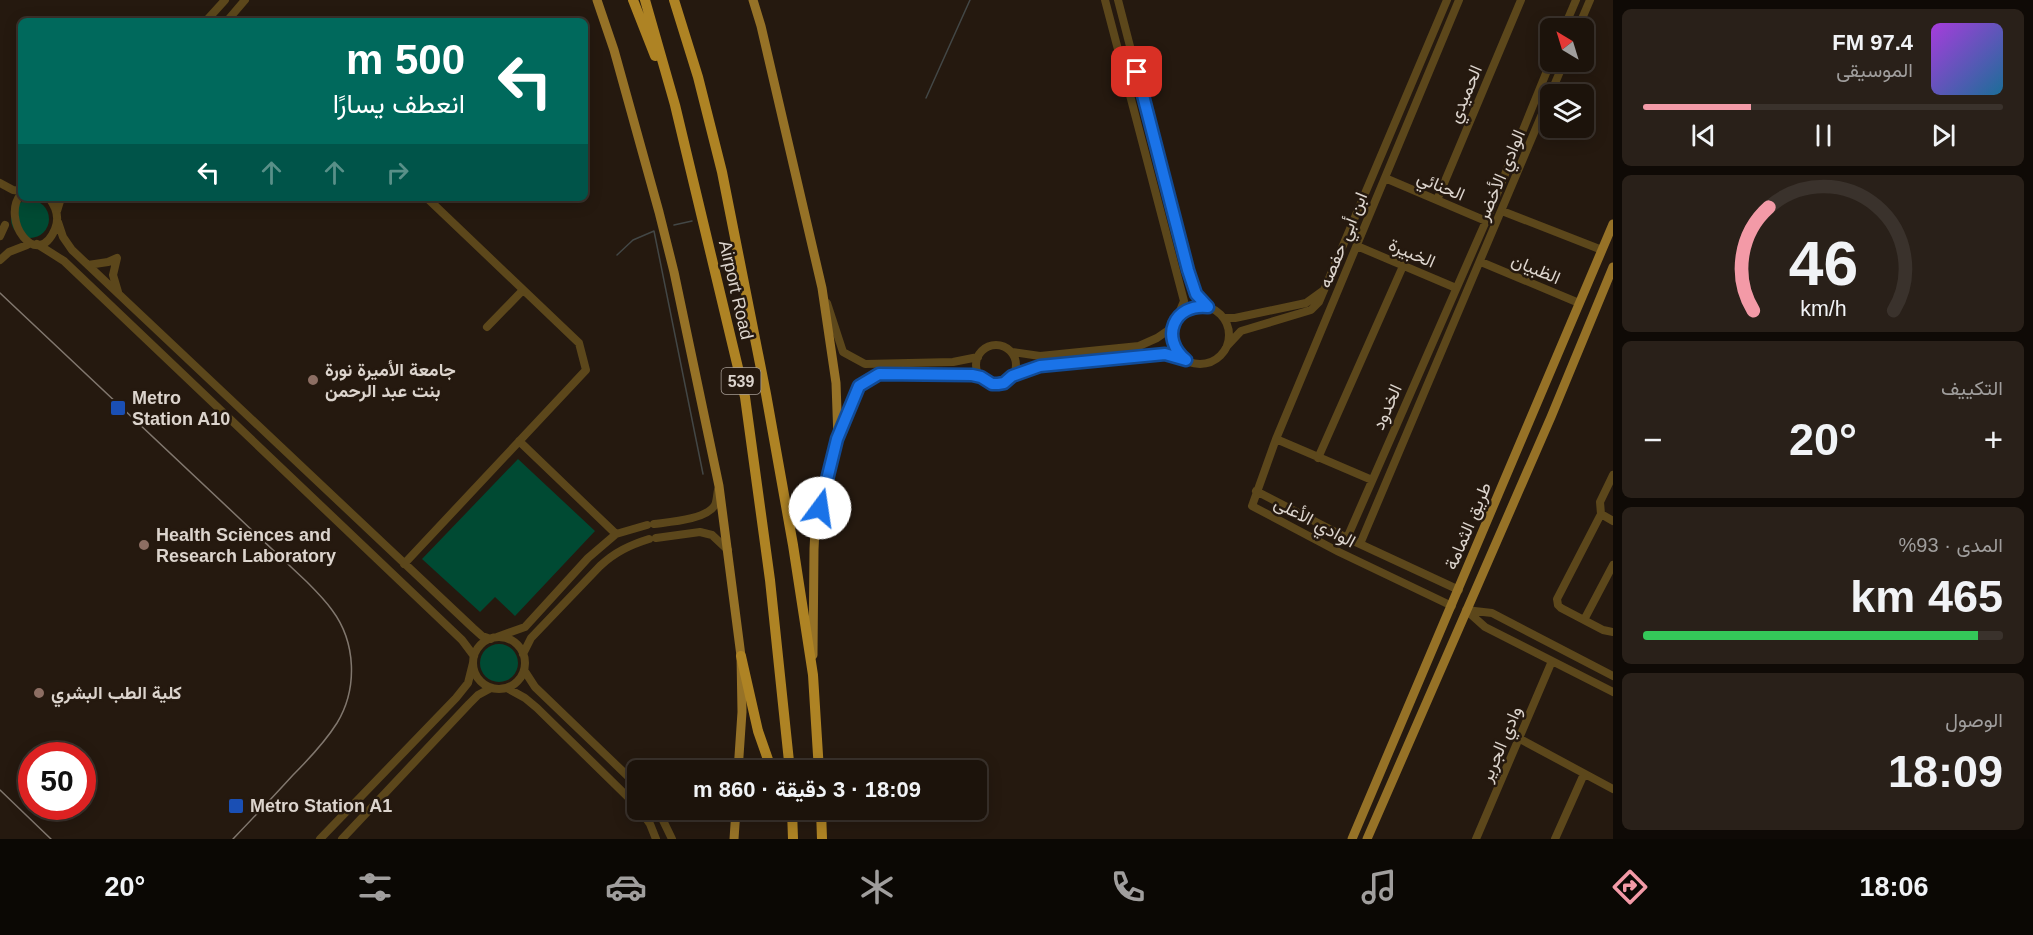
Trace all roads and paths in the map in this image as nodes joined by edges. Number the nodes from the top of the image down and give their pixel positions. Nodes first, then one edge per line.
1 (225, 0) edge
2 (245, 0) edge
3 (597, 0) edge
4 (633, 0) edge
5 (645, 0) edge
6 (674, 0) edge
7 (753, 0) edge
8 (1105, 0) edge
9 (1118, 0) edge
10 (1447, 0) edge
11 (1459, 0) edge
12 (1521, 0) edge
13 (1576, 0) edge
14 (1590, 0) edge
15 (209, 18) edge
16 (233, 18) edge
17 (1568, 18) edge
18 (1582, 18) edge
19 (1547, 72) edge
20 (1560, 72) edge
21 (676, 112) junction
22 (1385, 178) junction
23 (0, 183) edge
24 (18, 191) edge
25 (18, 194) edge
26 (1437, 200) junction
27 (50, 201) edge
28 (60, 201) edge
29 (430, 201) edge
30 (7, 206) dead end
31 (57, 211) junction
32 (1502, 211) junction
33 (4, 215) dead end
34 (58, 222) junction
35 (1486, 222) junction
36 (1613, 224) edge
37 (4, 225) junction
38 (0, 236) edge
39 (37, 244) junction
40 (27, 245) junction
41 (1357, 246) junction
42 (1602, 250) junction
43 (0, 260) edge
44 (1481, 262) junction
45 (88, 265) junction
46 (1403, 266) junction
47 (1613, 267) edge
48 (822, 288) junction
49 (1456, 288) junction
50 (1325, 289) junction
51 (523, 290) junction
52 (118, 294) junction
53 (1464, 300) joint
54 (1579, 303) junction
55 (1208, 307) junction
56 (1177, 318) junction
57 (1224, 318) junction
58 (488, 327) dead end
59 (1173, 327) junction
60 (1227, 346) junction
61 (1012, 352) junction
62 (978, 357) junction
63 (1186, 360) junction
64 (1012, 376) junction
65 (981, 377) junction
66 (766, 394) junction
67 (745, 397) junction
68 (837, 439) junction
69 (1276, 439) junction
70 (519, 441) junction
71 (1318, 458) junction
72 (1613, 475) edge
73 (1372, 480) junction
74 (719, 486) junction
75 (1256, 491) junction
76 (1601, 514) junction
77 (1613, 520) edge
78 (616, 534) junction
79 (1347, 538) junction
80 (1360, 544) junction
81 (728, 550) junction
82 (404, 564) junction
83 (1613, 565) edge
84 (1459, 590) junction
85 (1452, 606) junction
86 (1466, 610) junction
87 (1584, 620) junction
88 (1613, 632) edge
89 (494, 638) junction
90 (524, 654) junction
91 (741, 656) junction
92 (474, 660) junction
93 (1552, 661) junction
94 (524, 670) junction
95 (813, 675) junction
96 (1613, 676) edge
97 (491, 688) junction
98 (507, 688) junction
99 (1613, 692) edge
100 (1520, 739) junction
101 (739, 760) edge
102 (768, 760) edge
103 (789, 760) edge
104 (818, 760) edge
105 (1584, 774) junction
106 (627, 775) edge
107 (1613, 789) edge
108 (627, 797) edge
109 (647, 820) edge
110 (663, 820) edge
111 (735, 820) edge
112 (788, 820) edge
113 (792, 820) edge
114 (821, 820) edge
115 (793, 836) edge
116 (321, 839) edge
117 (342, 839) edge
118 (656, 839) edge
119 (672, 839) edge
120 (734, 839) edge
121 (822, 839) edge
122 (1352, 839) edge
123 (1367, 839) edge
124 (1476, 839) edge
125 (1555, 839) edge

1 - 15 street
2 - 16 street
3 - 74 main road
4 - 21 highway
5 - 21 highway, Airport Road / 539
6 - 66 highway, Airport Road / 539
7 - 48 main road
8 - 56 street
9 - 55 street
10 - 50 street
11 - 22 street, ابن أبي حفصه
12 - 26 street, الحميدي
13 - 17 street
14 - 18 street
19 - 35 street, الوادي الأخضر
20 - 32 street, الوادي الأخضر
21 - 67 highway, Airport Road / 539
22 - 26 street, الحنائي
22 - 41 street, ابن أبي حفصه
23 - 24 street
25 - 30 street
26 - 35 street, الحنائي
27 - 31 street
28 - 31 street
29 - 51 street
31 - 34 street
32 - 42 street
32 - 44 street, الوادي الأخضر
33 - 37 street
34 - 39 street
34 - 45 street
35 - 49 street, الوادي الأخضر
36 - 42 main road, طريق الثمامة
37 - 38 street
37 - 40 street
39 - 40 street
39 - 92 street
40 - 43 street
41 - 46 street, الخبيرة
41 - 69 street, ابن أبي حفصه
42 - 54 main road, طريق الثمامة
44 - 53 street, الوادي الأخضر
44 - 54 street, الظبيان
45 - 52 street
45 - 52 street
46 - 49 street, الخبيرة
46 - 71 street
47 - 86 main road, طريق الثمامة
48 - 62 street
48 - 68 main road
49 - 73 street, الخدود
50 - 57 street
50 - 60 street
51 - 58 street
51 - 70 street
52 - 82 street
53 - 80 street, الخدود
54 - 84 main road, طريق الثمامة
55 - 56 street
55 - 57 street
56 - 59 street
57 - 60 street
59 - 61 street
59 - 63 street
60 - 63 street
61 - 62 street
61 - 64 street
62 - 65 street
63 - 64 street
64 - 65 street
65 - 68 street
66 - 67 highway
66 - 95 highway, Airport Road / 539
67 - 103 highway, Airport Road / 539
68 - 95 main road
69 - 71 street
69 - 75 street, ابن أبي حفصه
70 - 78 street
70 - 82 street
71 - 73 street
72 - 76 street
73 - 79 street, الخدود
74 - 78 street
74 - 81 main road
75 - 79 street, الوادي الأعلى
75 - 85 street, الوادي الأعلى
76 - 77 street
76 - 87 street
78 - 89 street
79 - 80 street, الوادي الأعلى
80 - 84 street, الوادي الأعلى
81 - 90 street
81 - 91 main road
82 - 89 street
83 - 87 street
84 - 85 main road, طريق الثمامة
85 - 122 main road, طريق الثمامة
86 - 93 street
86 - 96 street
86 - 123 main road, طريق الثمامة
87 - 88 street
89 - 90 street
89 - 92 street
90 - 94 street
91 - 101 main road
91 - 102 highway
92 - 97 street
92 - 116 street
93 - 99 street
93 - 100 street, وادي الجرير
94 - 98 street
94 - 106 street
95 - 104 highway, Airport Road / 539
97 - 98 street
97 - 117 street
98 - 108 street
100 - 105 street
100 - 124 street, وادي الجرير
105 - 107 street
105 - 125 street
109 - 118 street
110 - 119 street
111 - 120 main road
112 - 115 highway
113 - 115 highway
114 - 121 highway

